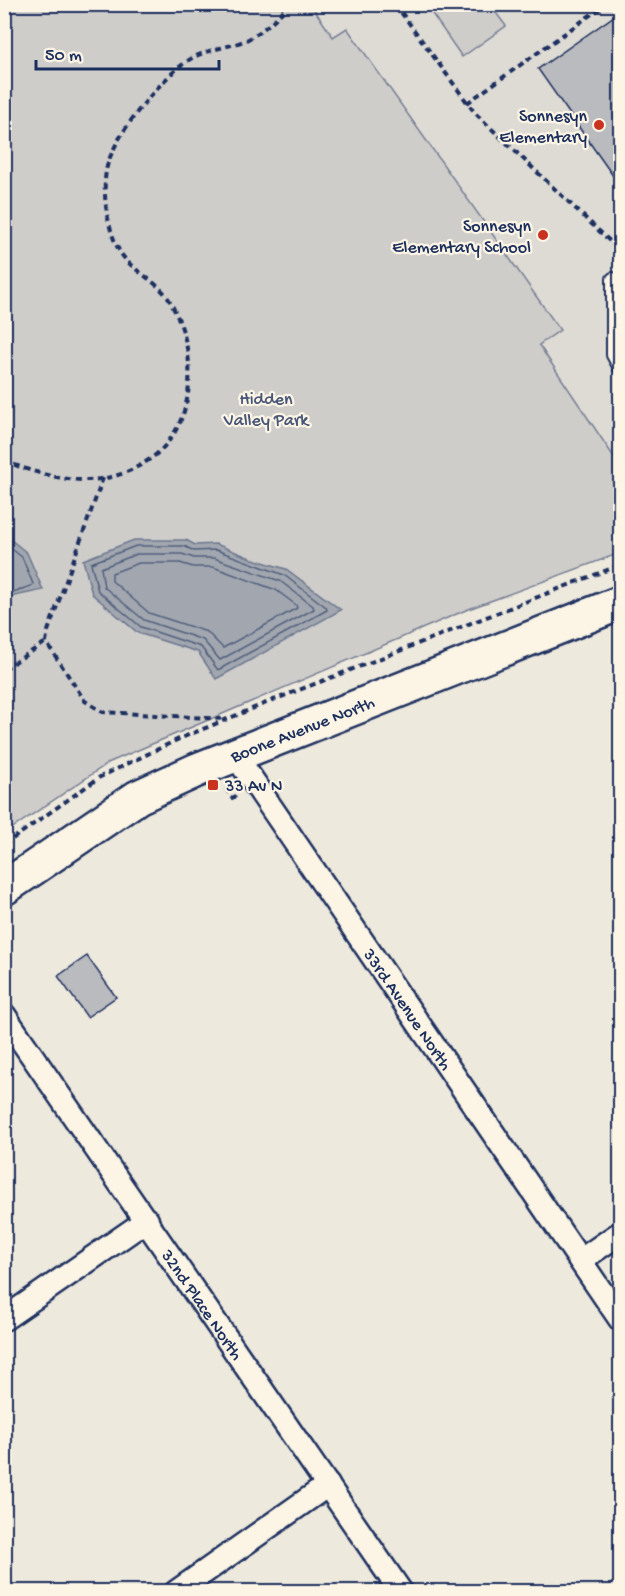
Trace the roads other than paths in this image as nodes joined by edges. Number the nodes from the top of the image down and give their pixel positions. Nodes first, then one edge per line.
1 (613, 279) road end
2 (621, 368) edge
3 (621, 603) edge
4 (236, 756) junction
5 (4, 888) edge
6 (4, 1015) edge
7 (147, 1220) junction
8 (621, 1233) edge
9 (581, 1260) junction
10 (621, 1318) edge
11 (4, 1319) edge
12 (328, 1485) junction
13 (176, 1592) edge
14 (401, 1592) edge

1 - 2 lane
3 - 4 street, Boone Avenue North
4 - 5 street, Boone Avenue North
4 - 9 street, 33rd Avenue North
6 - 7 street, 32nd Place North
7 - 11 street
7 - 12 street, 32nd Place North
8 - 9 street
9 - 10 street, 33rd Avenue North
12 - 13 street
12 - 14 street, 32nd Place North

